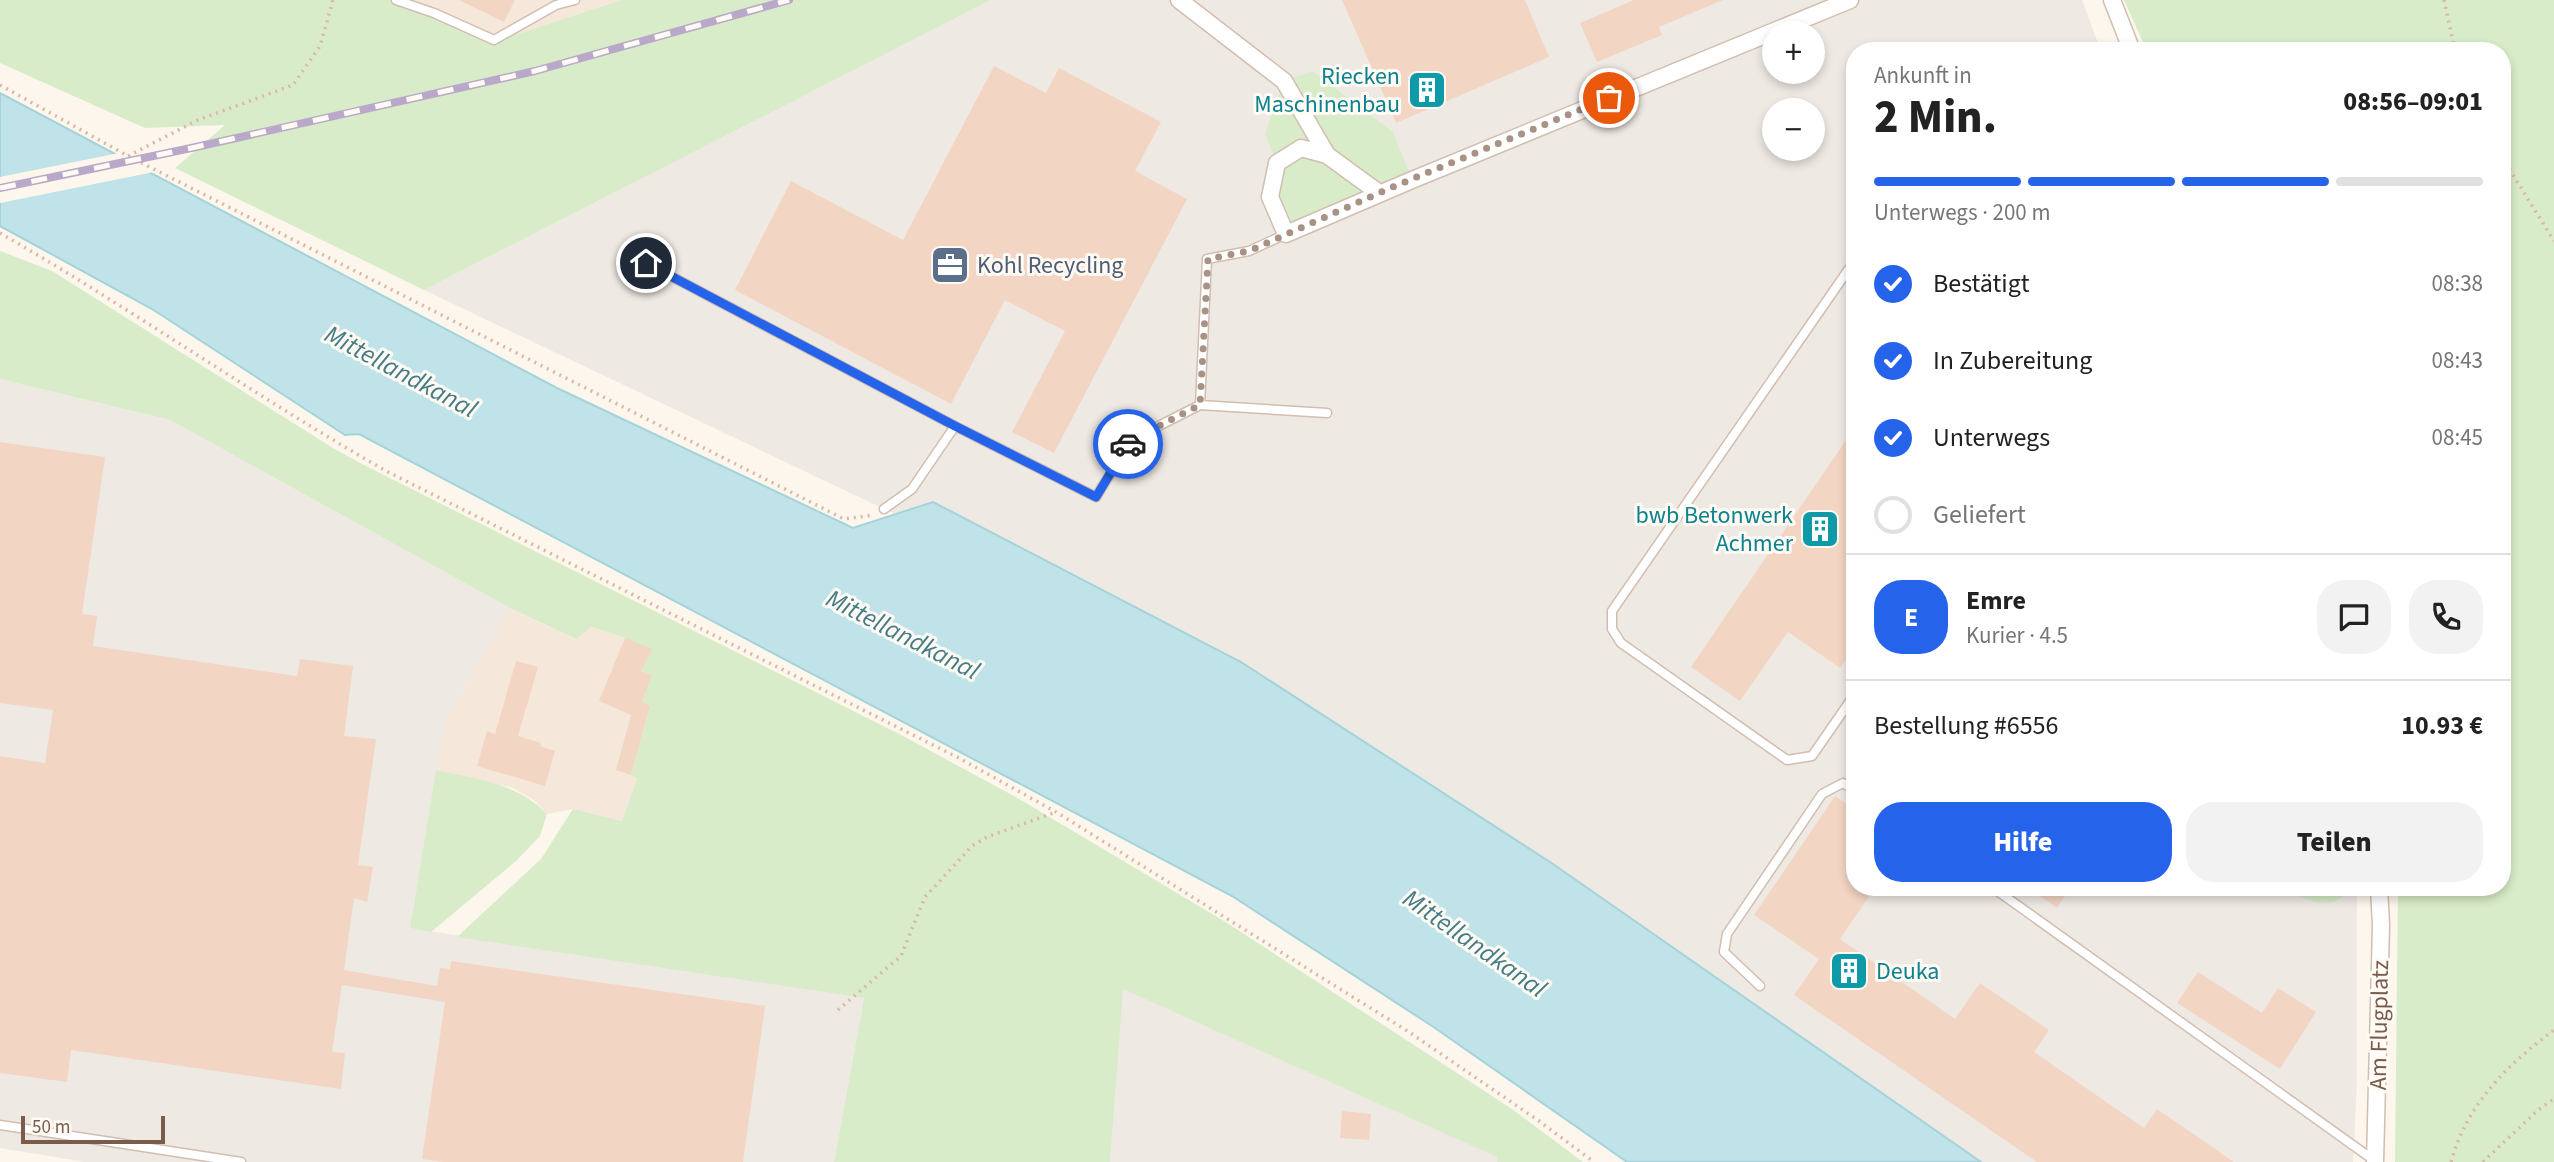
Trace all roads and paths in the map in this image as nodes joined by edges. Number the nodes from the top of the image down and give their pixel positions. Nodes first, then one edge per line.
1 (333, 0) edge
2 (396, 0) edge
3 (575, 0) edge
4 (1179, 0) edge
5 (1850, 0) edge
6 (2112, 0) edge
7 (2444, 0) edge
8 (2128, 42) edge
9 (2453, 42) edge
10 (0, 85) edge
11 (1327, 155) junction
12 (128, 156) junction
13 (2511, 171) edge
14 (1379, 193) junction
15 (0, 233) edge
16 (1286, 234) junction
17 (2554, 241) edge
18 (646, 263) dead end
19 (1846, 273) edge
20 (1200, 405) junction
21 (1327, 414) dead end
22 (955, 426) junction
23 (884, 509) joint
24 (1846, 707) edge
25 (1846, 785) edge
26 (1056, 813) junction
27 (2005, 896) edge
28 (2379, 896) edge
29 (1760, 986) dead end
30 (838, 1010) dead end
31 (2554, 1030) edge
32 (2554, 1099) edge
33 (0, 1125) edge
34 (241, 1162) edge
35 (1594, 1162) edge
36 (2375, 1162) edge
37 (2451, 1162) edge
38 (2483, 1162) edge

1 - 12 path
2 - 3 lane
4 - 11 street
5 - 14 street
6 - 8 street
7 - 9 path
10 - 12 path
11 - 14 street
11 - 16 street
12 - 23 path
13 - 17 path
14 - 16 street
15 - 26 path
16 - 20 lane
18 - 22 lane
19 - 24 lane
20 - 21 lane
20 - 22 lane
22 - 23 lane
25 - 29 lane
26 - 30 path
26 - 35 path
27 - 36 lane
28 - 36 street, Am Flugplatz
31 - 37 path
32 - 38 path
33 - 34 lane

